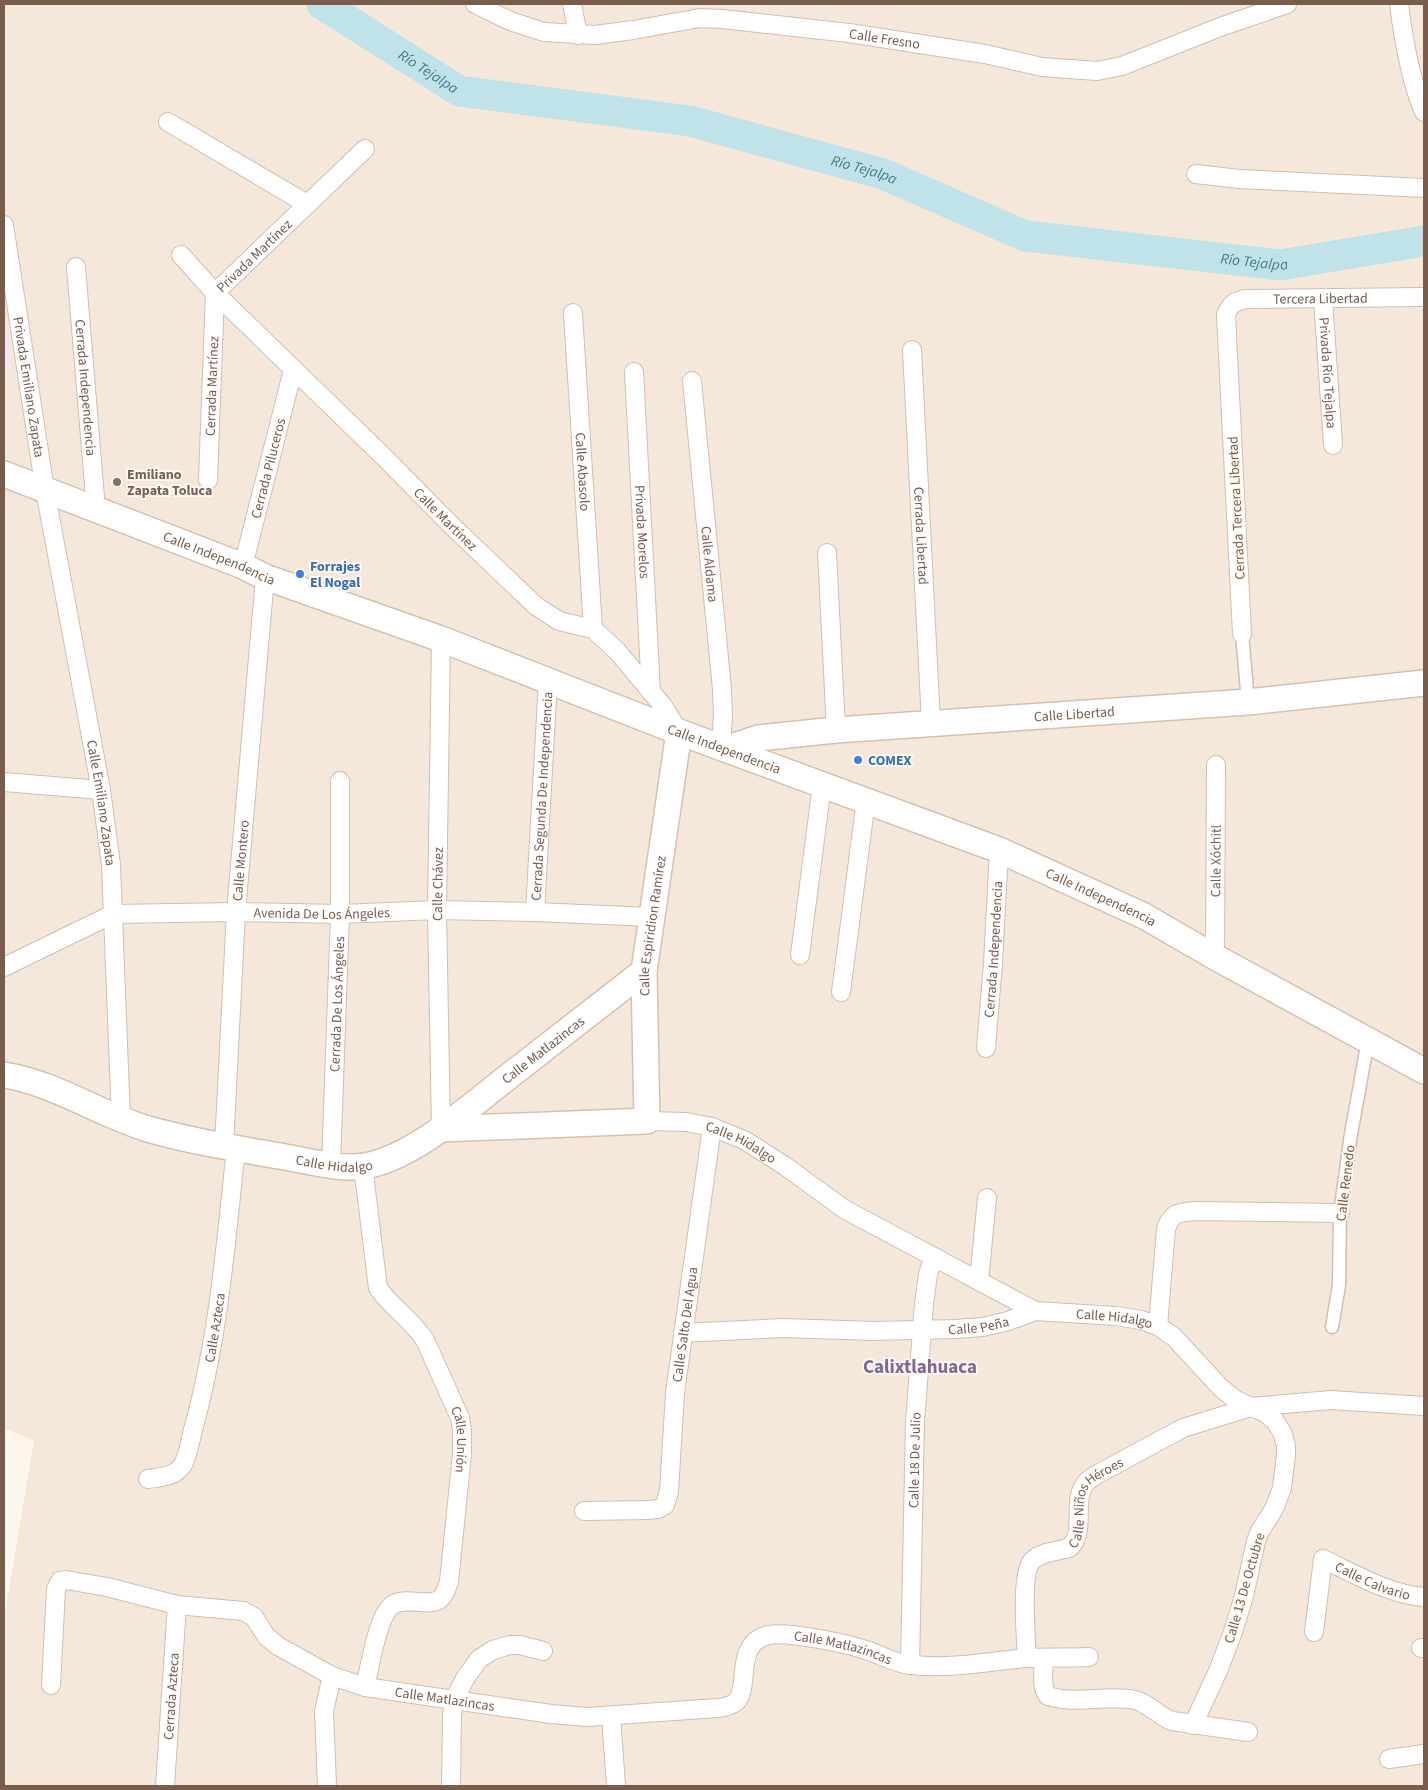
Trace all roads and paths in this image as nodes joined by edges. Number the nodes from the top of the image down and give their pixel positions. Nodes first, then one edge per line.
1 (475, 4) edge
2 (572, 4) edge
3 (1288, 4) edge
4 (1399, 4) edge
5 (578, 35) junction
6 (1424, 112) edge
7 (168, 122) dead end
8 (365, 149) dead end
9 (1196, 174) dead end
10 (1424, 188) edge
11 (307, 204) junction
12 (4, 225) edge
13 (180, 255) dead end
14 (76, 267) dead end
15 (214, 294) junction
16 (1424, 297) edge
17 (1323, 299) junction
18 (572, 313) dead end
19 (1226, 315) joint
20 (912, 350) dead end
21 (293, 370) junction
22 (634, 372) dead end
23 (692, 381) dead end
24 (1333, 445) dead end
25 (4, 474) edge
26 (208, 480) dead end
27 (45, 490) junction
28 (96, 510) junction
29 (827, 553) dead end
30 (243, 566) junction
31 (265, 577) junction
32 (593, 629) junction
33 (1242, 634) joint
34 (441, 639) junction
35 (548, 681) junction
36 (1424, 683) edge
37 (651, 692) junction
38 (1248, 702) junction
39 (931, 723) junction
40 (836, 730) junction
41 (679, 732) junction
42 (723, 748) junction
43 (1216, 766) dead end
44 (340, 781) dead end
45 (4, 782) edge
46 (822, 785) junction
47 (101, 790) junction
48 (866, 800) junction
49 (999, 850) junction
50 (438, 910) junction
51 (236, 912) junction
52 (535, 912) junction
53 (113, 914) junction
54 (340, 914) junction
55 (651, 917) junction
56 (800, 956) dead end
57 (1215, 957) junction
58 (4, 967) edge
59 (644, 971) junction
60 (841, 992) dead end
61 (1368, 1040) junction
62 (986, 1048) dead end
63 (1424, 1071) edge
64 (4, 1074) edge
65 (121, 1120) junction
66 (647, 1121) junction
67 (712, 1127) junction
68 (441, 1129) junction
69 (230, 1147) junction
70 (331, 1165) junction
71 (363, 1166) junction
72 (987, 1198) dead end
73 (1340, 1213) junction
74 (934, 1257) junction
75 (979, 1281) junction
76 (1035, 1311) junction
77 (1158, 1326) junction
78 (1332, 1327) dead end
79 (921, 1331) junction
80 (683, 1333) junction
81 (1424, 1406) edge
82 (1251, 1407) junction
83 (148, 1479) dead end
84 (584, 1511) dead end
85 (1424, 1598) edge
86 (177, 1605) junction
87 (1314, 1632) dead end
88 (543, 1651) dead end
89 (1089, 1657) dead end
90 (1027, 1658) junction
91 (1044, 1658) junction
92 (910, 1665) junction
93 (332, 1676) junction
94 (51, 1685) dead end
95 (364, 1687) junction
96 (454, 1700) junction
97 (611, 1716) junction
98 (1193, 1725) junction
99 (1248, 1732) dead end
100 (1424, 1754) edge
101 (1388, 1759) dead end
102 (165, 1786) edge
103 (327, 1786) edge
104 (451, 1786) edge
105 (616, 1786) edge

1 - 5 street, Calle Fresno
2 - 5 street
3 - 5 street, Calle Fresno
4 - 6 street
7 - 11 street
8 - 11 street, Privada Martínez
9 - 10 street
11 - 15 street, Privada Martínez
12 - 27 street, Privada Emiliano Zapata
13 - 15 street, Privada Martínez
14 - 28 street, Cerrada Independencia
15 - 21 street, Calle Martínez
15 - 26 street, Cerrada Martínez
16 - 17 street, Tercera Libertad
17 - 19 street, Tercera Libertad
17 - 24 street, Privada Río Tejalpa
18 - 32 street, Calle Abasolo
19 - 33 street, Cerrada Tercera Libertad
20 - 39 street, Cerrada Libertad
21 - 30 street, Cerrada Piluceros
21 - 32 street, Calle Martínez
22 - 37 street, Privada Morelos
23 - 42 street, Calle Aldama
25 - 27 main road, Calle Independencia
27 - 28 main road, Calle Independencia
27 - 47 street, Calle Emiliano Zapata
28 - 30 main road, Calle Independencia
29 - 40 street
30 - 31 main road, Calle Independencia
31 - 34 main road, Calle Independencia
31 - 51 street, Calle Montero
32 - 37 street, Calle Martínez
33 - 38 street, Cerrada Tercera Libertad
34 - 35 main road, Calle Independencia
34 - 50 street, Calle Chávez
35 - 41 main road, Calle Independencia
35 - 52 street, Cerrada Segunda De Independencia
36 - 38 main road, Calle Libertad
37 - 41 street, Calle Martínez
38 - 39 main road, Calle Libertad
39 - 40 main road, Calle Libertad
40 - 42 main road, Calle Libertad
41 - 42 main road, Calle Independencia
41 - 55 main road, Calle Espiridion Ramírez
42 - 46 main road, Calle Independencia
43 - 57 street, Calle Xóchitl
44 - 54 street, Cerrada De Los Ángeles
45 - 47 street
46 - 48 main road, Calle Independencia
46 - 56 street
47 - 53 street, Calle Emiliano Zapata
48 - 49 main road, Calle Independencia
48 - 60 street
49 - 57 main road, Calle Independencia
49 - 62 street, Cerrada Independencia
50 - 52 street, Avenida De Los Ángeles
50 - 54 street, Avenida De Los Ángeles
50 - 68 street, Calle Chávez
51 - 53 street, Avenida De Los Ángeles
51 - 54 street, Avenida De Los Ángeles
51 - 69 street, Calle Montero
52 - 55 street, Avenida De Los Ángeles
53 - 58 street, Avenida De Los Ángeles
53 - 65 street, Calle Emiliano Zapata
54 - 70 street, Cerrada De Los Ángeles
55 - 59 main road, Calle Espiridion Ramírez
57 - 61 main road, Calle Independencia
59 - 66 main road, Calle Espiridion Ramírez
59 - 68 main road, Calle Matlazincas
61 - 63 main road, Calle Independencia
61 - 73 street, Calle Renedo
64 - 65 main road, Calle Hidalgo
65 - 69 main road, Calle Hidalgo
66 - 67 street, Calle Hidalgo
66 - 68 main road, Calle Hidalgo
67 - 74 street, Calle Hidalgo
67 - 80 street, Calle Salto Del Agua
68 - 71 main road, Calle Hidalgo
69 - 70 main road, Calle Hidalgo
69 - 83 street, Calle Azteca
70 - 71 main road, Calle Hidalgo
71 - 95 street, Calle Unión
72 - 75 street
73 - 77 street
73 - 78 street, Calle Renedo
74 - 75 street, Calle Hidalgo
74 - 79 street, Calle 18 De Julio
75 - 76 street, Calle Hidalgo
76 - 77 street, Calle Hidalgo
76 - 79 street, Calle Peña
77 - 82 street, Calle Hidalgo
79 - 80 street, Calle Peña
79 - 92 street, Calle 18 De Julio
80 - 84 street, Calle Salto Del Agua
81 - 82 street
82 - 90 street, Calle Niños Héroes
82 - 98 street, Calle 13 De Octubre
85 - 87 street, Calle Calvario
86 - 93 street, Calle Matlazincas
86 - 94 street, Calle Matlazincas
86 - 102 street, Cerrada Azteca
88 - 96 street
89 - 91 street
90 - 91 street
90 - 92 street
91 - 98 street
92 - 97 street, Calle Matlazincas
93 - 95 street, Calle Matlazincas
93 - 103 street
95 - 96 street, Calle Matlazincas
96 - 97 street, Calle Matlazincas
96 - 104 street
97 - 105 street
98 - 99 street
100 - 101 street

